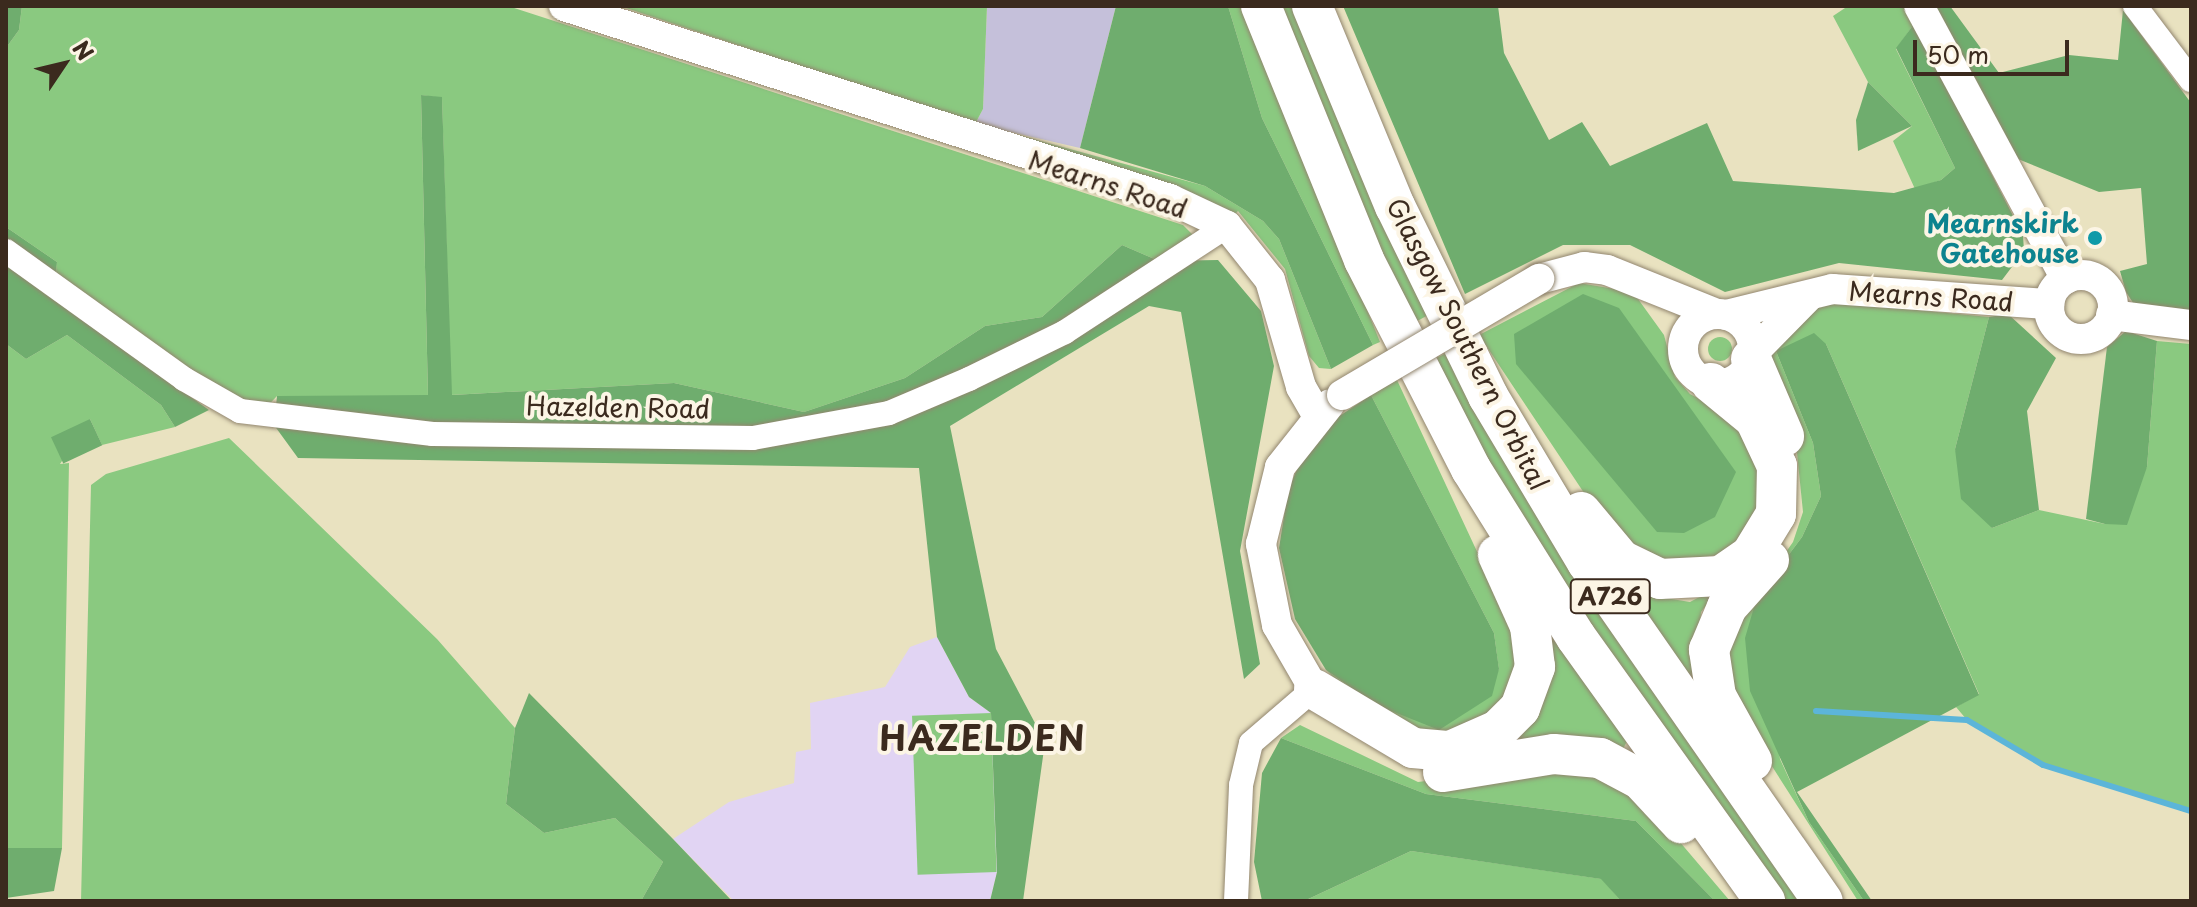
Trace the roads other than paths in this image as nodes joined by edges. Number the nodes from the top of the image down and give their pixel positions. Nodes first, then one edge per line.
1 (564, 6) edge
2 (1261, 6) edge
3 (1312, 6) edge
4 (1919, 6) edge
5 (2135, 6) edge
6 (2191, 80) edge
7 (1227, 226) junction
8 (6, 251) edge
9 (1426, 274) junction
10 (1649, 287) junction
11 (2058, 291) junction
12 (1814, 292) junction
13 (1382, 300) junction
14 (1722, 315) junction
15 (2111, 315) junction
16 (2191, 325) edge
17 (1683, 343) junction
18 (1752, 356) junction
19 (1711, 383) junction
20 (1317, 415) junction
21 (1314, 689) junction
22 (1236, 901) edge
23 (1750, 901) edge
24 (1765, 901) edge
25 (1823, 901) edge
26 (1837, 901) edge

1 - 7 street, Mearns Road
2 - 13 highway, Glasgow Southern Orbital / A726
3 - 9 highway, Glasgow Southern Orbital / A726
4 - 11 street
5 - 6 street
7 - 8 street, Hazelden Road
7 - 20 street, Mearns Road
9 - 19 highway
9 - 25 highway, Glasgow Southern Orbital / A726
10 - 14 street
10 - 17 street
10 - 20 street, bridge
11 - 12 street, Mearns Road
11 - 15 street
11 - 15 street
12 - 14 street, Mearns Road
12 - 18 street, Mearns Road
13 - 21 highway
13 - 24 highway, Glasgow Southern Orbital / A726
14 - 17 street
14 - 18 street
15 - 16 street
17 - 19 street
18 - 19 street
18 - 26 highway
20 - 21 street
21 - 22 street
21 - 23 highway

